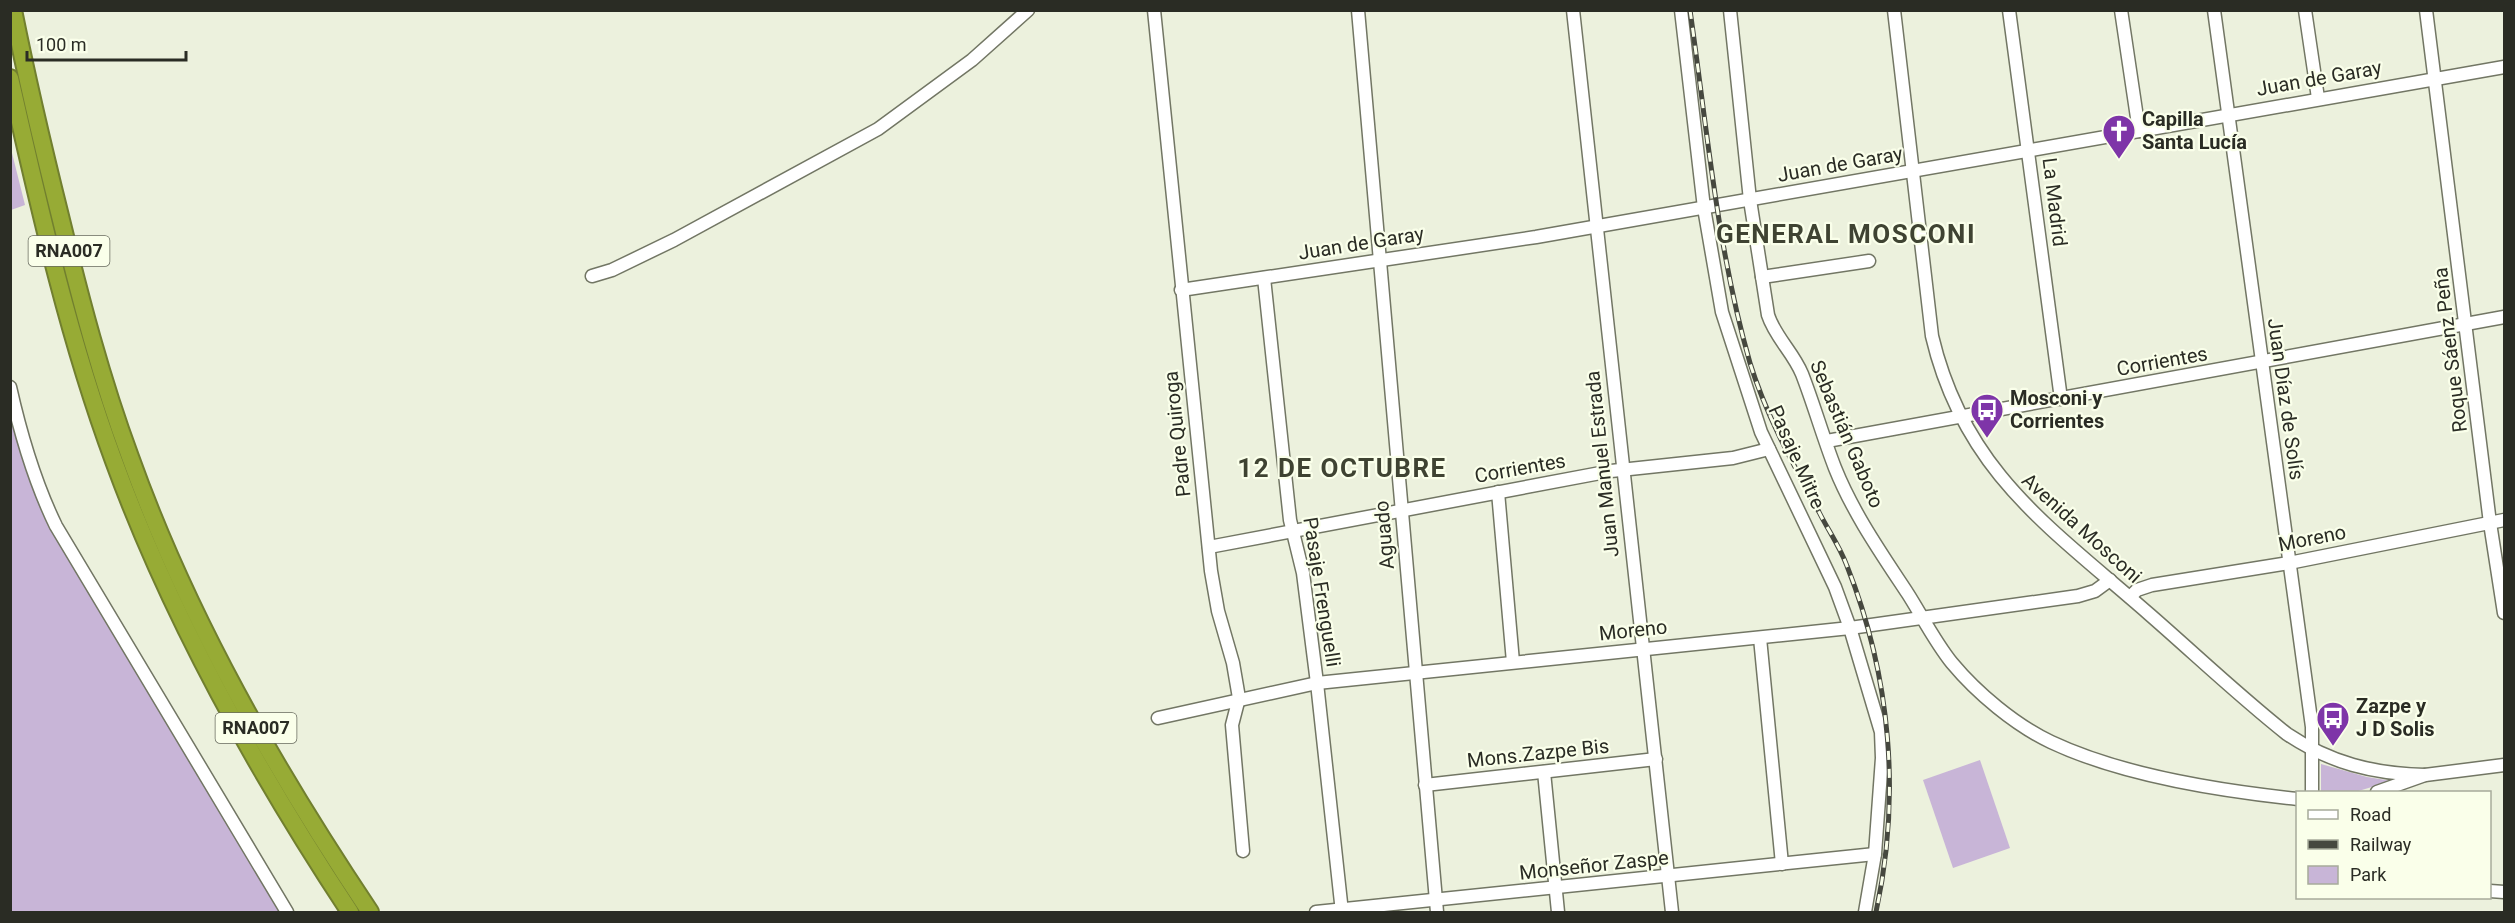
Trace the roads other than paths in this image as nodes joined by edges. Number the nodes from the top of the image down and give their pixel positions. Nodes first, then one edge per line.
1 (13, 10) edge
2 (1028, 10) edge
3 (1154, 10) edge
4 (1358, 10) edge
5 (1573, 10) edge
6 (1681, 10) edge
7 (1730, 10) edge
8 (1894, 10) edge
9 (2009, 10) edge
10 (2121, 10) edge
11 (2214, 10) edge
12 (2306, 10) edge
13 (2426, 10) edge
14 (2505, 67) edge
15 (2435, 77) junction
16 (10, 78) edge
17 (2318, 98) junction
18 (2228, 114) junction
19 (2139, 131) junction
20 (2028, 151) junction
21 (1913, 171) junction
22 (1750, 200) junction
23 (1704, 208) junction
24 (1596, 226) junction
25 (1380, 260) junction
26 (1869, 261) dead end
27 (592, 276) dead end
28 (1762, 277) junction
29 (1264, 278) junction
30 (1181, 290) junction
31 (2505, 317) edge
32 (2467, 325) junction
33 (2260, 363) junction
34 (10, 387) edge
35 (2061, 399) junction
36 (1960, 416) junction
37 (1827, 441) junction
38 (1769, 449) junction
39 (1624, 471) junction
40 (134, 491) junction
41 (1498, 492) junction
42 (1401, 509) junction
43 (2505, 520) edge
44 (2490, 523) junction
45 (1293, 532) junction
46 (153, 537) junction
47 (1209, 547) junction
48 (2289, 563) junction
49 (2110, 580) junction
50 (2130, 597) junction
51 (2505, 613) edge
52 (1924, 618) junction
53 (1850, 628) junction
54 (1760, 638) junction
55 (1641, 649) junction
56 (1513, 662) junction
57 (1416, 672) junction
58 (1317, 682) junction
59 (1239, 698) junction
60 (1158, 718) dead end
61 (2310, 750) junction
62 (1656, 759) junction
63 (2505, 765) edge
64 (1544, 772) junction
65 (2425, 775) junction
66 (1425, 785) junction
67 (2312, 791) edge
68 (2380, 791) edge
69 (2296, 799) edge
70 (1243, 851) dead end
71 (1875, 854) junction
72 (1782, 864) junction
73 (1668, 877) junction
74 (1556, 889) junction
75 (1436, 907) edge
76 (1341, 911) edge
77 (287, 912) edge
78 (350, 912) edge
79 (370, 912) edge
80 (1316, 912) edge
81 (1558, 912) edge
82 (1672, 912) edge
83 (1864, 912) edge

1 - 40 highway, RNA007
2 - 27 street
3 - 30 street, Padre Quiroga
4 - 25 street, Aguado
5 - 24 street, Juan Manuel Estrada
6 - 23 street, Pasaje Mitre
7 - 22 street, Sebastián Gaboto
8 - 21 street, Avenida Mosconi
9 - 20 street, La Madrid
10 - 19 street
11 - 18 street, Juan Díaz de Solís
12 - 17 street
13 - 15 street, Roque Sáenz Peña
14 - 15 street, Juan de Garay
15 - 17 street, Juan de Garay
15 - 32 street, Roque Sáenz Peña
16 - 40 highway, RNA007
17 - 18 street, Juan de Garay
18 - 19 street, Juan de Garay
18 - 33 street, Juan Díaz de Solís
19 - 20 street, Juan de Garay
20 - 21 street, Juan de Garay
20 - 35 street, La Madrid
21 - 22 street, Juan de Garay
21 - 36 street, Avenida Mosconi
22 - 23 street, Juan de Garay
22 - 28 street, Sebastián Gaboto
23 - 24 street, Juan de Garay
23 - 38 street, Pasaje Mitre
24 - 25 street, Juan de Garay
24 - 39 street, Juan Manuel Estrada
25 - 29 street, Juan de Garay
25 - 42 street, Aguado
26 - 28 street
28 - 37 street, Sebastián Gaboto
29 - 30 street, Juan de Garay
29 - 45 street, Pasaje Frenguelli
30 - 47 street, Padre Quiroga
31 - 32 street, Corrientes
32 - 33 street, Corrientes
32 - 44 street, Roque Sáenz Peña
33 - 35 street, Corrientes
33 - 48 street, Juan Díaz de Solís
34 - 77 street
35 - 36 street, Corrientes
36 - 37 street, Corrientes
36 - 49 street, Avenida Mosconi
37 - 52 street, Sebastián Gaboto
38 - 39 street, Corrientes
38 - 53 street, Pasaje Mitre
39 - 41 street, Corrientes
39 - 55 street, Juan Manuel Estrada
40 - 46 highway, RNA007
41 - 42 street, Corrientes
41 - 56 street
42 - 45 street, Corrientes
42 - 57 street, Aguado
43 - 44 street, Moreno
44 - 48 street, Moreno
44 - 51 street, Roque Sáenz Peña
45 - 47 street, Corrientes
45 - 58 street, Pasaje Frenguelli
46 - 78 highway, RNA007
46 - 79 highway, RNA007
47 - 59 street, Padre Quiroga
48 - 50 street, Moreno
48 - 61 street, Juan Díaz de Solís
49 - 50 street, Avenida Mosconi
49 - 52 street, Moreno
50 - 61 street, Avenida Mosconi
52 - 53 street, Moreno
52 - 69 street, Sebastián Gaboto
53 - 54 street, Moreno
53 - 71 street, Pasaje Mitre
54 - 55 street, Moreno
54 - 72 street
55 - 56 street, Moreno
55 - 62 street, Juan Manuel Estrada
56 - 57 street, Moreno
57 - 58 street, Moreno
57 - 66 street, Aguado
58 - 59 street, Moreno
58 - 76 street, Pasaje Frenguelli
59 - 60 street, Moreno
59 - 70 street, Padre Quiroga
61 - 65 street, Avenida Mosconi
61 - 67 street, Juan Díaz de Solís
62 - 64 street, Mons.Zazpe Bis
62 - 73 street, Juan Manuel Estrada
63 - 65 street
64 - 66 street, Mons.Zazpe Bis
64 - 74 street
65 - 68 street
66 - 75 street, Aguado
71 - 72 street, Monseñor Zaspe
71 - 83 street, Pasaje Mitre
72 - 73 street, Monseñor Zaspe
73 - 74 street, Monseñor Zaspe
73 - 82 street, Juan Manuel Estrada
74 - 75 street, Monseñor Zaspe
74 - 81 street
75 - 76 street, Monseñor Zaspe
76 - 80 street, Monseñor Zaspe

